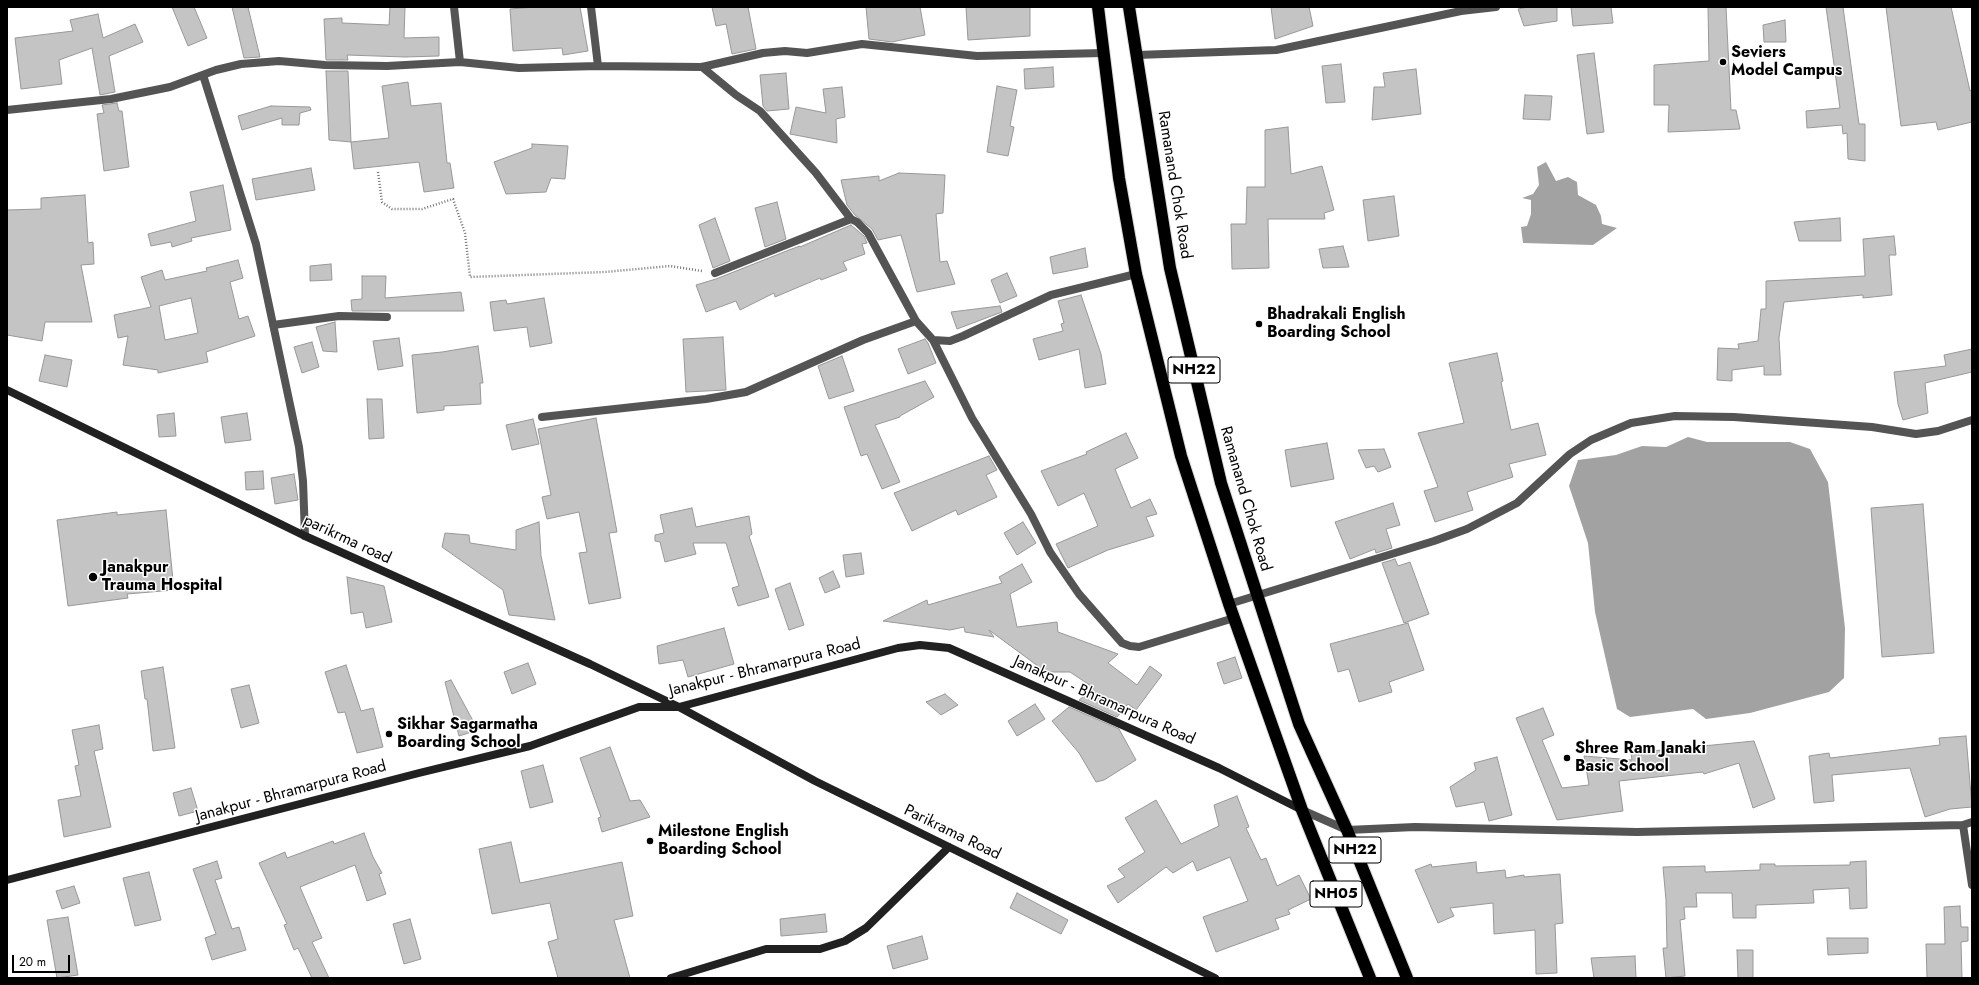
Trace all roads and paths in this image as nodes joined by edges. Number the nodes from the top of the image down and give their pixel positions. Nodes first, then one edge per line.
1 (454, 7) edge
2 (591, 7) edge
3 (1098, 7) edge
4 (1129, 7) edge
5 (1496, 7) edge
6 (1103, 53) junction
7 (1137, 55) junction
8 (460, 62) junction
9 (598, 66) junction
10 (702, 67) junction
11 (203, 75) junction
12 (7, 110) edge
13 (378, 172) dead end
14 (851, 219) junction
15 (715, 273) joint
16 (1136, 274) junction
17 (387, 317) dead end
18 (916, 321) junction
19 (273, 325) junction
20 (933, 340) junction
21 (7, 390) edge
22 (542, 417) dead end
23 (1972, 420) edge
24 (305, 536) junction
25 (1257, 595) junction
26 (1229, 604) junction
27 (1234, 618) junction
28 (679, 707) junction
29 (1302, 810) junction
30 (1972, 822) edge
31 (1963, 825) junction
32 (1347, 830) junction
33 (949, 847) junction
34 (7, 880) edge
35 (1972, 885) edge
36 (671, 978) edge
37 (1215, 978) edge
38 (1370, 978) edge
39 (1407, 978) edge

1 - 8 street
2 - 9 street
3 - 6 highway, NH22
4 - 7 highway, Ramanand Chok Road / NH22
5 - 7 street
6 - 10 street
6 - 16 highway, NH22
7 - 25 highway, Ramanand Chok Road / NH22
8 - 9 street
8 - 11 street
9 - 10 street
10 - 14 street
11 - 12 street
11 - 19 street
13 - 15 path
14 - 15 street
14 - 18 street
16 - 20 street
16 - 26 highway, NH22
17 - 19 street
18 - 20 street
18 - 22 street
19 - 24 street
20 - 27 street
21 - 24 street, parikrma road
23 - 25 street
24 - 28 street, parikrma road
25 - 26 street
25 - 32 highway, Ramanand Chok Road / NH22
26 - 27 highway, NH22
27 - 29 highway, NH22
28 - 29 street, Janakpur - Bhramarpura Road
28 - 33 street, Parikrama Road
28 - 34 street, Janakpur - Bhramarpura Road
29 - 32 street
29 - 38 highway, NH05
30 - 31 street
31 - 32 street
31 - 35 street
32 - 39 highway, Ramanand Chok Road / NH22
33 - 36 street
33 - 37 street, Parikrama Road

